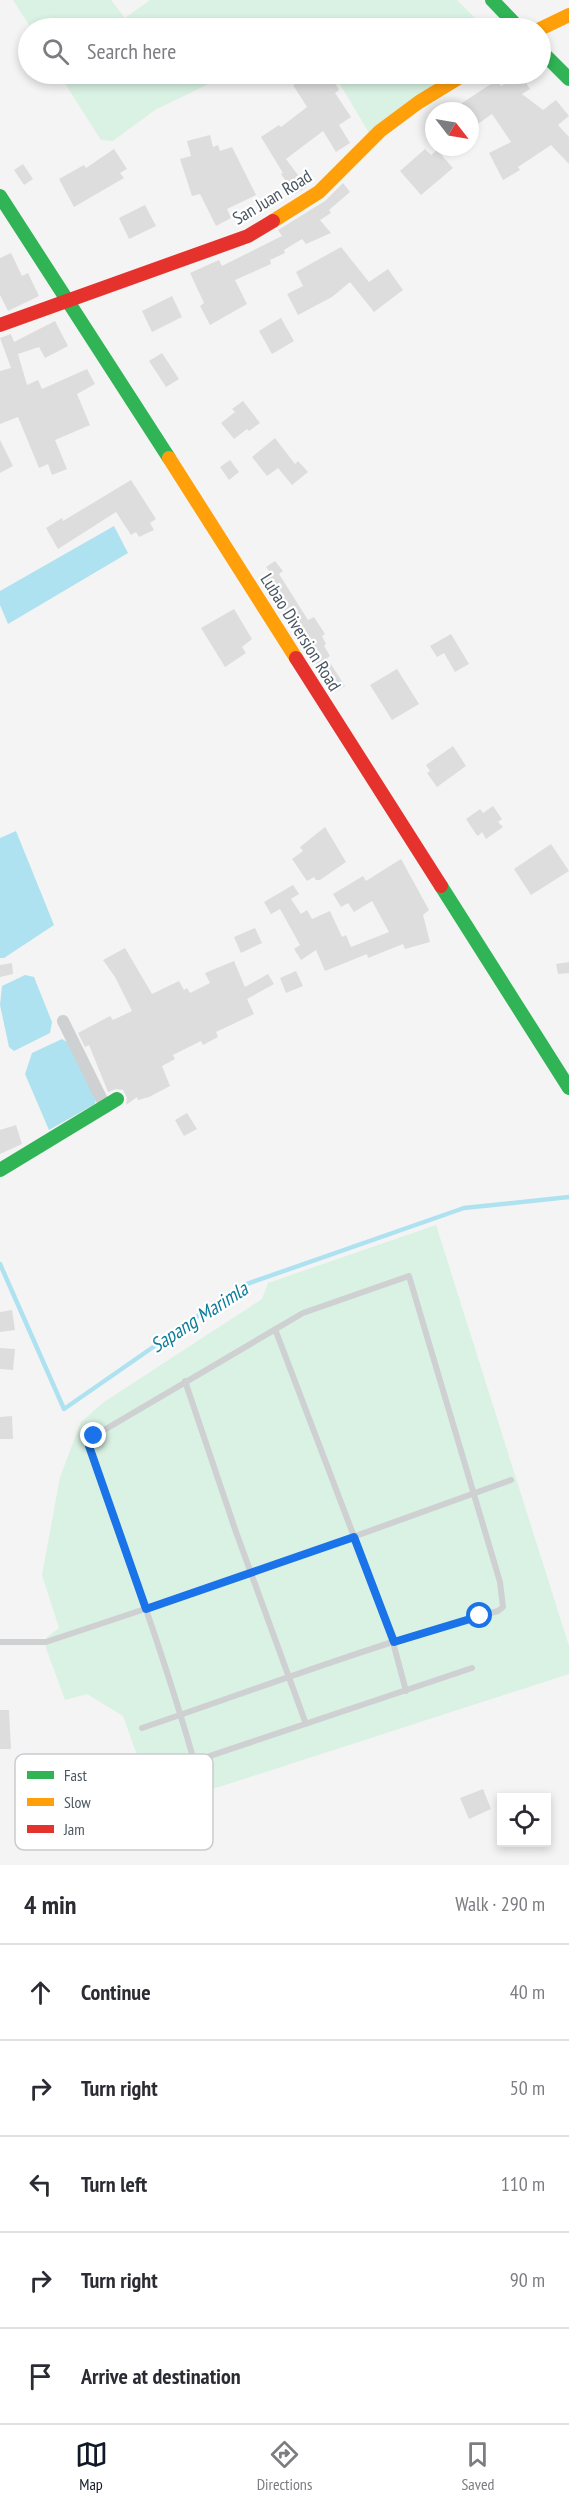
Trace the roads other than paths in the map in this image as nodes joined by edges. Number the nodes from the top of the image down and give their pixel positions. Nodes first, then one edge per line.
1 (492, 0) edge
2 (569, 15) edge
3 (509, 18) edge
4 (551, 24) edge
5 (551, 61) edge
6 (569, 79) edge
7 (449, 84) edge
8 (0, 196) edge
9 (69, 300) junction
10 (0, 325) edge
11 (63, 1021) dead end
12 (569, 1088) edge
13 (111, 1102) joint
14 (0, 1170) edge
15 (275, 1329) junction
16 (185, 1381) junction
17 (512, 1480) dead end
18 (474, 1493) junction
19 (354, 1537) junction
20 (253, 1573) junction
21 (146, 1609) junction
22 (0, 1642) edge
23 (394, 1642) junction
24 (472, 1668) dead end
25 (290, 1678) junction
26 (406, 1690) junction
27 (181, 1715) junction
28 (306, 1724) junction
29 (142, 1728) dead end
30 (192, 1754) edge
31 (213, 1755) edge

1 - 3 main road
2 - 4 main road
5 - 6 main road
7 - 9 main road, San Juan Road
8 - 9 main road, Lubao Diversion Road
9 - 10 main road, San Juan Road
9 - 12 main road, Lubao Diversion Road
11 - 13 street
13 - 14 main road
15 - 16 lane
15 - 18 lane
15 - 19 lane
16 - 20 lane
16 - 21 lane
17 - 18 lane
18 - 19 lane
18 - 23 lane
19 - 20 lane
19 - 23 lane
20 - 21 lane
20 - 25 lane
21 - 22 lane
21 - 27 lane
23 - 25 lane
23 - 26 lane
24 - 26 lane
25 - 27 lane
25 - 28 lane
26 - 28 lane
27 - 29 lane
27 - 30 lane
28 - 31 lane

